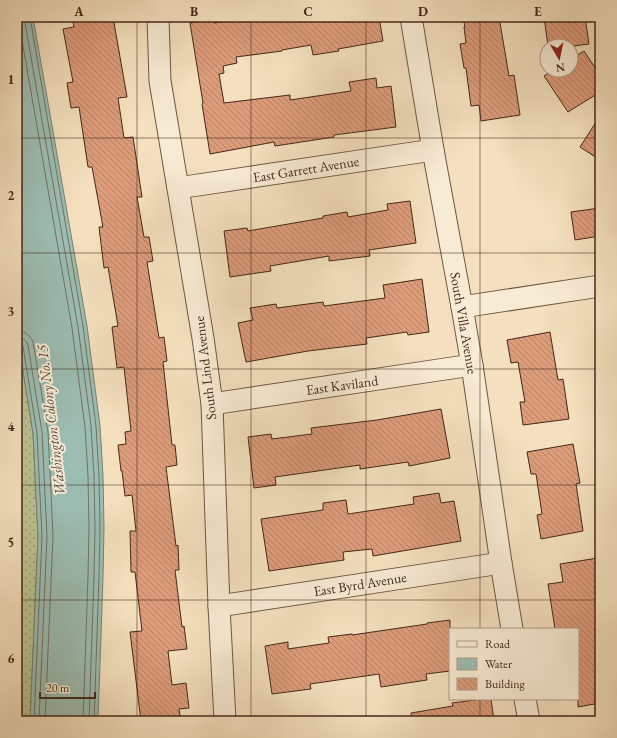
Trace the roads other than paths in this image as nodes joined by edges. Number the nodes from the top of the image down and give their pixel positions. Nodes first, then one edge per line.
1 (158, 17) edge
2 (411, 17) edge
3 (433, 150) junction
4 (178, 188) junction
5 (600, 286) edge
6 (462, 307) junction
7 (472, 366) junction
8 (212, 404) junction
9 (501, 563) junction
10 (219, 606) junction
11 (512, 628) edge
12 (525, 700) edge
13 (225, 721) edge
14 (529, 721) edge

1 - 4 street, South Lind Avenue
2 - 3 street, South Villa Avenue
3 - 4 street, East Garrett Avenue
3 - 6 street, South Villa Avenue
4 - 8 street, South Lind Avenue
5 - 6 street
6 - 7 street, South Villa Avenue
7 - 8 street, East Kaviland
7 - 9 street, South Villa Avenue
8 - 10 street, South Lind Avenue
9 - 10 street, East Byrd Avenue
9 - 11 street, South Villa Avenue
10 - 13 street, South Lind Avenue
12 - 14 street

